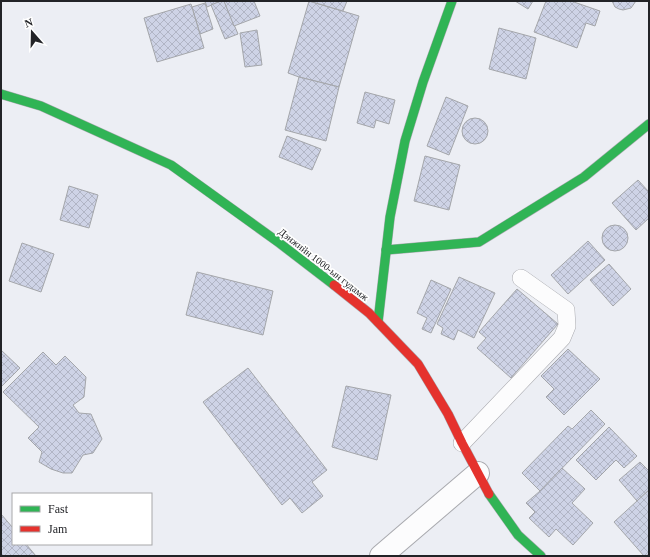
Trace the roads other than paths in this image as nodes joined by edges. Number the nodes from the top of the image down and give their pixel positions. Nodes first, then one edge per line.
1 (452, 1) edge
2 (1, 94) edge
3 (649, 124) edge
4 (386, 250) junction
5 (521, 278) dead end
6 (378, 322) junction
7 (462, 443) junction
8 (478, 473) junction
9 (381, 556) edge
10 (541, 556) edge

1 - 4 main road
2 - 6 main road, Дэнжийн 1000-ын гудамж
3 - 4 main road
4 - 6 main road
5 - 7 lane
6 - 7 main road, Дэнжийн 1000-ын гудамж
7 - 8 main road, Дэнжийн 1000-ын гудамж
8 - 9 street
8 - 10 main road, Дэнжийн 1000-ын гудамж

